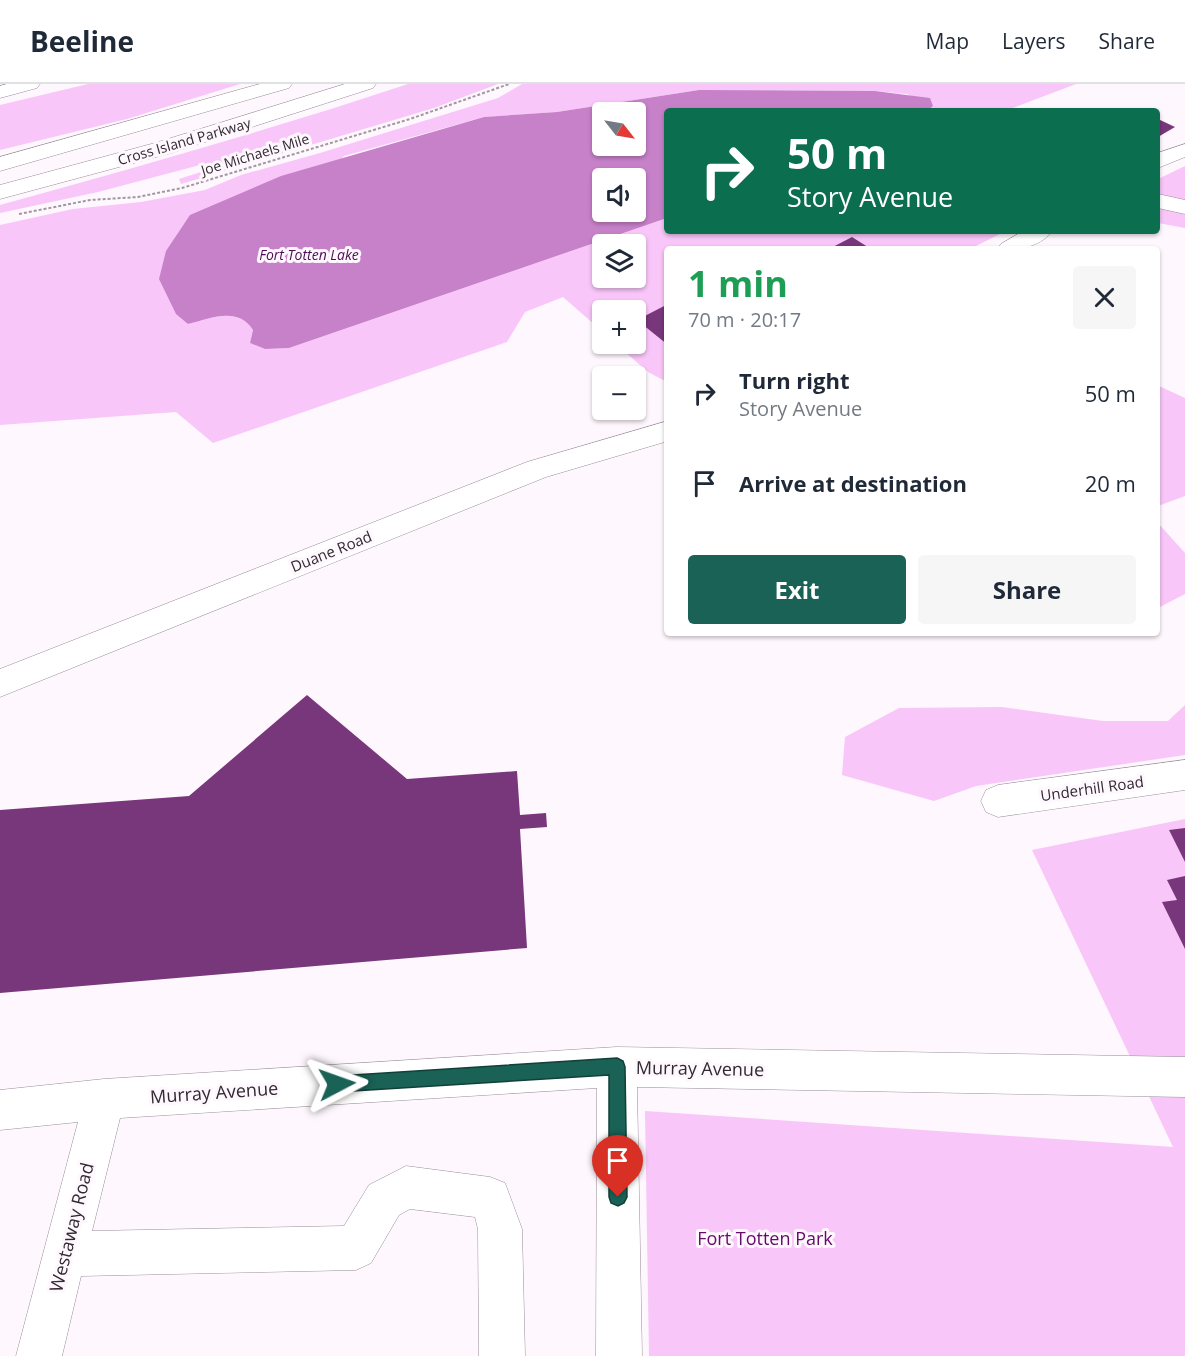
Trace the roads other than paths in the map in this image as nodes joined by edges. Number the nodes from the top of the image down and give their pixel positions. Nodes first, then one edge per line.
1 (30, 84) edge
2 (267, 84) edge
3 (282, 84) edge
4 (366, 84) edge
5 (0, 92) edge
6 (212, 105) junction
7 (1185, 150) edge
8 (1160, 161) edge
9 (0, 164) edge
10 (0, 192) edge
11 (1160, 201) edge
12 (1185, 207) edge
13 (1035, 234) edge
14 (1014, 246) edge
15 (664, 432) edge
16 (0, 683) edge
17 (1185, 775) edge
18 (998, 801) dead end
19 (617, 1067) junction
20 (1185, 1077) edge
21 (104, 1098) junction
22 (0, 1110) edge
23 (64, 1255) junction
24 (39, 1356) edge
25 (502, 1356) edge
26 (619, 1356) edge

1 - 5 main road
2 - 6 main road
3 - 6 main road, Cross Island Parkway
4 - 10 main road, Cross Island Parkway
6 - 9 main road, Cross Island Parkway
7 - 8 main road
11 - 12 main road
13 - 14 main road
15 - 16 main road, Duane Road
17 - 18 main road, Underhill Road
19 - 20 main road, Murray Avenue
19 - 21 main road, Murray Avenue
19 - 26 main road
21 - 22 main road, Murray Avenue
21 - 23 main road, Westaway Road
23 - 24 main road, Westaway Road
23 - 25 main road

